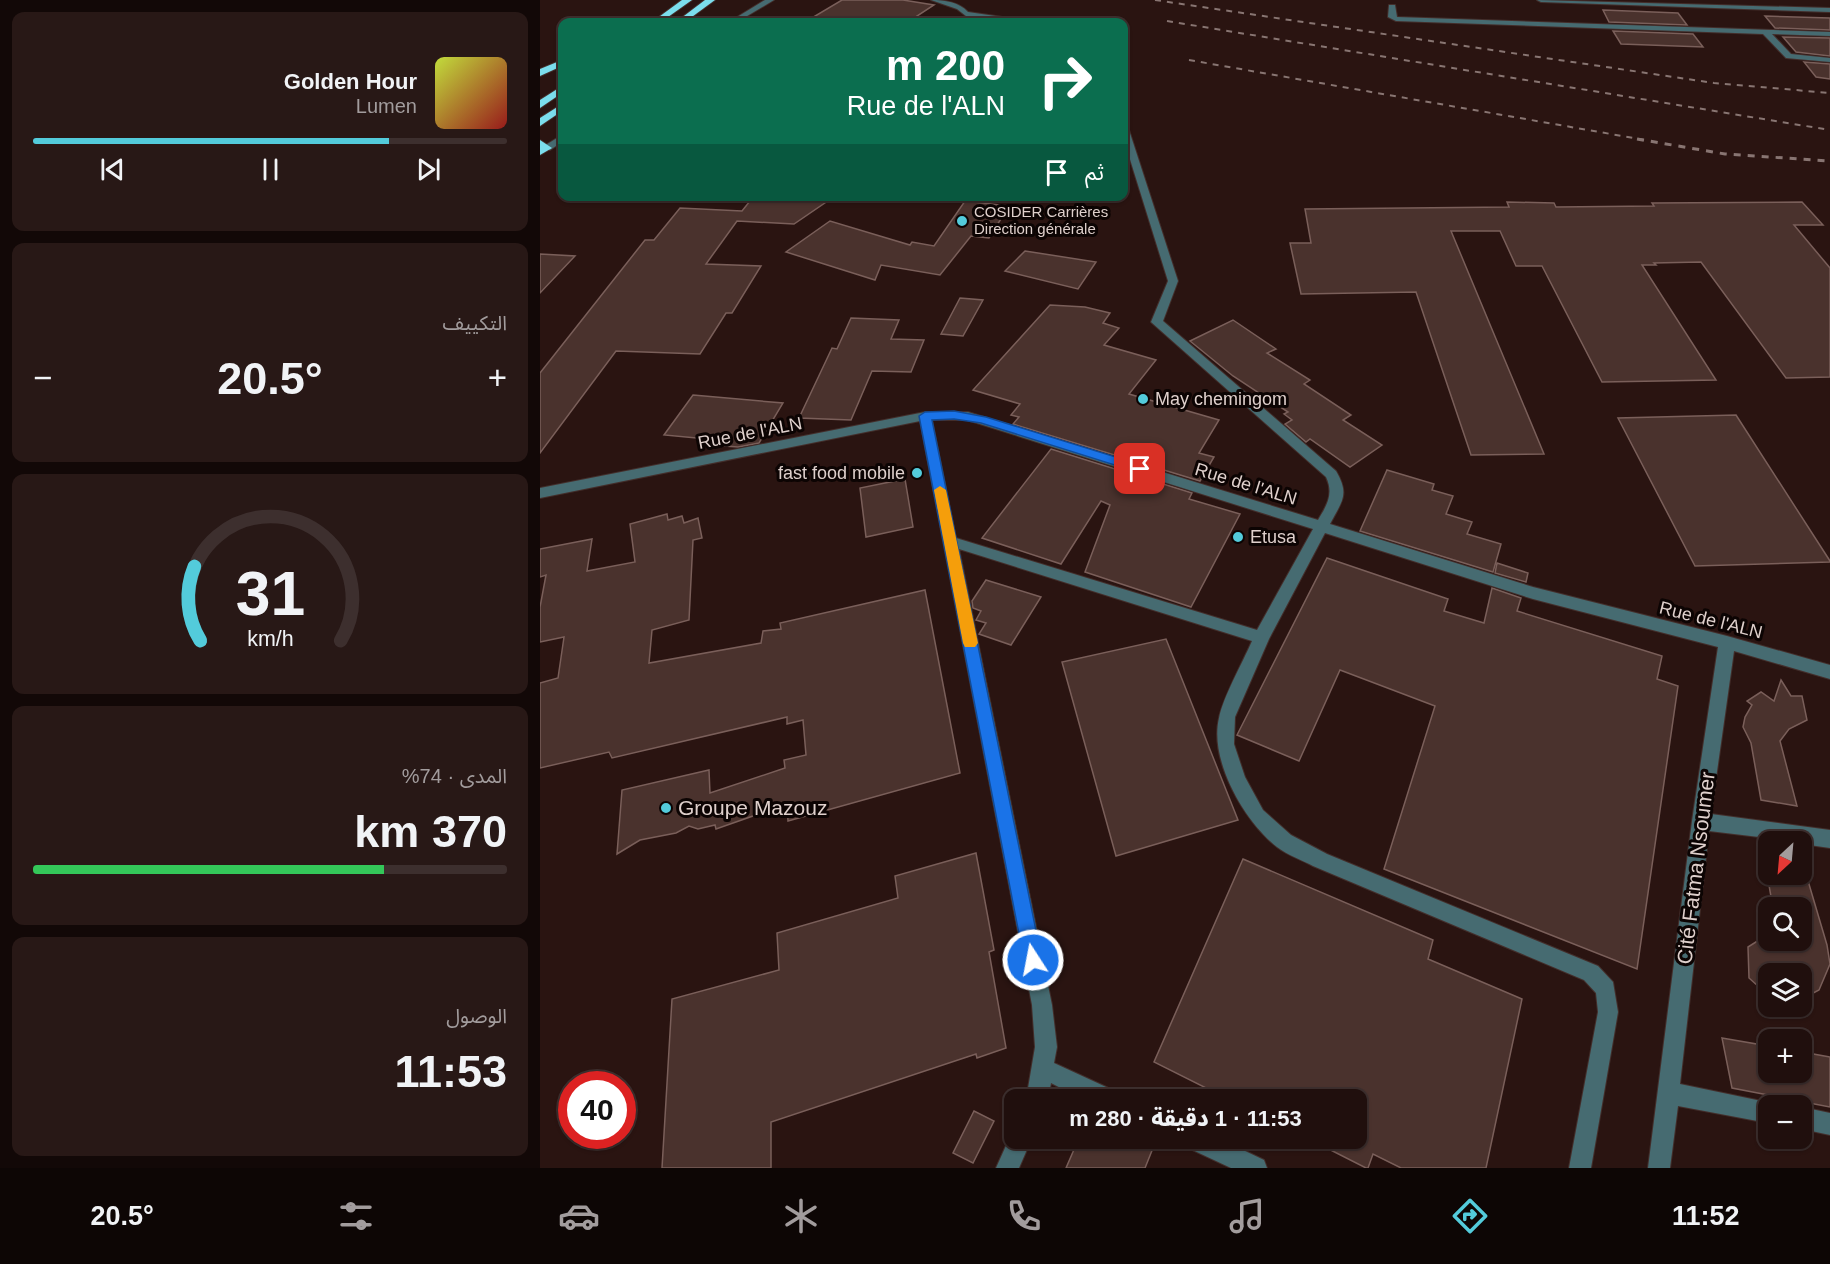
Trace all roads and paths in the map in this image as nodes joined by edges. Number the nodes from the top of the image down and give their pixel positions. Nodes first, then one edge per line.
1 (688, 0) edge
2 (711, 0) edge
3 (770, 0) edge
4 (935, 0) edge
5 (1541, 0) edge
6 (1562, 0) edge
7 (1780, 0) edge
8 (1675, 2) edge
9 (1830, 2) edge
10 (1392, 7) dead end
11 (1830, 10) edge
12 (662, 18) edge
13 (686, 18) edge
14 (740, 18) edge
15 (1000, 18) edge
16 (1765, 32) junction
17 (1830, 34) edge
18 (1830, 60) edge
19 (558, 65) edge
20 (540, 74) edge
21 (558, 92) edge
22 (540, 105) edge
23 (558, 110) edge
24 (540, 123) edge
25 (558, 140) edge
26 (1128, 140) edge
27 (542, 148) edge
28 (925, 416) junction
29 (540, 493) edge
30 (1321, 526) junction
31 (950, 541) junction
32 (1262, 638) junction
33 (1727, 642) junction
34 (1830, 672) edge
35 (1701, 821) junction
36 (1830, 839) edge
37 (1044, 1069) junction
38 (1039, 1089) edge
39 (1086, 1089) edge
40 (1668, 1093) junction
41 (1758, 1110) edge
42 (1812, 1121) edge
43 (1830, 1124) edge
44 (1016, 1149) edge
45 (1215, 1149) edge
46 (1007, 1168) edge
47 (1256, 1168) edge
48 (1580, 1168) edge
49 (1659, 1168) edge

1 - 12 highway
2 - 13 highway
3 - 14 street
4 - 15 street
5 - 6 street
6 - 8 street
7 - 9 street
8 - 11 street
10 - 16 street
16 - 17 street
16 - 18 street
19 - 20 highway
21 - 22 highway
23 - 24 highway
25 - 27 street
26 - 30 street
28 - 29 street, Rue de l'ALN
28 - 30 street, Rue de l'ALN
28 - 31 street
30 - 32 street
30 - 33 street, Rue de l'ALN
31 - 32 street
31 - 37 street
32 - 48 street
33 - 34 street, Rue de l'ALN
33 - 35 street, Cité Fatma Nsoumer
35 - 36 street
35 - 40 street, Cité Fatma Nsoumer
37 - 38 street
37 - 39 street
40 - 41 street
40 - 49 street, Cité Fatma Nsoumer
42 - 43 street
44 - 46 street
45 - 47 street

